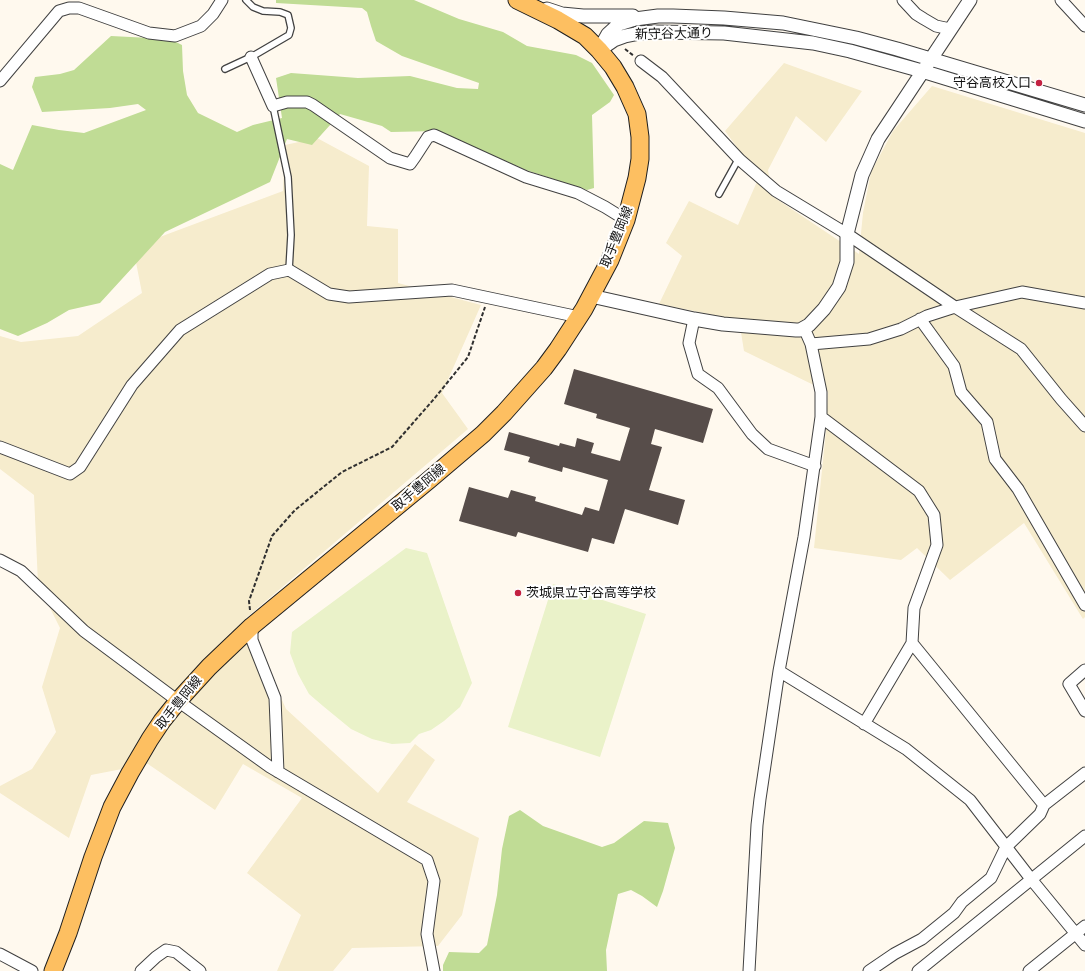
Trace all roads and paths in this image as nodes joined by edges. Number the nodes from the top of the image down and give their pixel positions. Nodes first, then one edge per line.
1 (222, 0) edge
2 (246, 0) edge
3 (903, 0) edge
4 (970, 0) edge
5 (1061, 0) edge
6 (521, 2) edge
7 (658, 16) junction
8 (1085, 26) edge
9 (950, 29) junction
10 (599, 50) junction
11 (251, 57) junction
12 (931, 58) junction
13 (641, 61) dead end
14 (225, 69) dead end
15 (922, 71) junction
16 (0, 81) edge
17 (1085, 104) edge
18 (273, 106) junction
19 (1085, 121) edge
20 (739, 158) junction
21 (719, 194) dead end
22 (626, 220) junction
23 (847, 234) junction
24 (289, 270) junction
25 (591, 296) junction
26 (488, 297) junction
27 (1085, 303) edge
28 (955, 307) junction
29 (579, 317) junction
30 (694, 319) junction
31 (920, 319) junction
32 (804, 328) junction
33 (811, 344) junction
34 (821, 417) junction
35 (1085, 426) edge
36 (0, 447) edge
37 (815, 466) junction
38 (0, 560) edge
39 (1085, 605) edge
40 (252, 626) junction
41 (912, 643) junction
42 (1085, 670) edge
43 (779, 671) junction
44 (178, 701) junction
45 (1085, 711) edge
46 (864, 724) junction
47 (278, 772) junction
48 (1085, 773) edge
49 (1044, 805) junction
50 (1085, 836) edge
51 (1006, 847) junction
52 (1031, 879) junction
53 (1085, 926) edge
54 (1076, 933) junction
55 (1085, 945) edge
56 (0, 954) edge
57 (32, 971) edge
58 (53, 971) edge
59 (141, 971) edge
60 (200, 971) edge
61 (434, 971) edge
62 (749, 971) edge
63 (869, 971) edge
64 (918, 971) edge
65 (1029, 971) edge

1 - 16 street
2 - 11 lane
3 - 9 street
4 - 9 street
5 - 8 street
6 - 7 street
6 - 10 main road, 取手豊岡線
7 - 10 street, 新守谷大通り
7 - 12 street, 新守谷大通り
9 - 12 street
10 - 15 street, 新守谷大通り
10 - 22 main road, 取手豊岡線
11 - 14 lane
11 - 18 street
12 - 15 street
12 - 17 street, 新守谷大通り
13 - 20 street
15 - 19 street, 新守谷大通り
15 - 23 street
18 - 22 street
18 - 24 lane
20 - 21 lane
20 - 23 street
22 - 25 main road, 取手豊岡線
23 - 28 street
23 - 32 street
24 - 26 street
24 - 36 street
25 - 29 main road, 取手豊岡線
25 - 30 street
26 - 29 street
26 - 40 path
27 - 28 street
28 - 31 street
28 - 35 street
29 - 40 main road, 取手豊岡線
30 - 32 street
30 - 37 street
31 - 33 street
31 - 39 street
32 - 33 street
33 - 34 street
34 - 37 street
34 - 41 street
37 - 43 street
38 - 44 street
40 - 44 main road, 取手豊岡線
40 - 47 street
41 - 46 street
41 - 49 street
42 - 45 street
43 - 46 street
43 - 62 street
44 - 47 street
44 - 58 main road, 取手豊岡線
46 - 51 street
47 - 61 street
48 - 49 street
49 - 51 street
50 - 52 street
51 - 52 street
51 - 63 street
52 - 54 street
52 - 64 street
53 - 54 street
54 - 55 street
54 - 65 street
56 - 57 street
59 - 60 street

